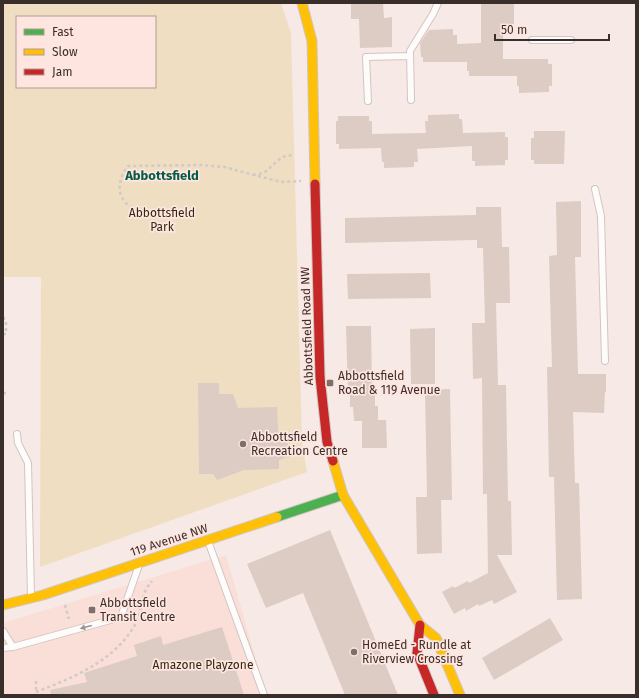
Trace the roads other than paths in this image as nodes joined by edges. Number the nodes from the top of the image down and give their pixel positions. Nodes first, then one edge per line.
1 (302, 3) edge
2 (438, 3) edge
3 (532, 40) dead end
4 (571, 40) dead end
5 (410, 56) junction
6 (411, 100) dead end
7 (368, 101) dead end
8 (595, 189) dead end
9 (605, 361) dead end
10 (17, 434) dead end
11 (343, 495) junction
12 (207, 540) junction
13 (141, 562) junction
14 (31, 598) junction
15 (3, 605) edge
16 (420, 625) junction
17 (3, 631) edge
18 (13, 647) junction
19 (3, 648) edge
20 (264, 695) edge
21 (434, 695) edge
22 (460, 695) edge

1 - 11 street, Abbottsfield Road NW
2 - 5 lane
3 - 4 lane
5 - 6 lane
5 - 7 lane
8 - 9 lane
10 - 14 lane
11 - 12 street, 119 Avenue NW
11 - 16 street, Abbottsfield Road NW
12 - 13 street, 119 Avenue NW
12 - 20 lane
13 - 14 street, 119 Avenue NW
13 -> 18 lane
14 - 15 street, 119 Avenue NW
16 - 21 street
16 - 22 street, Abbottsfield Road NW
17 - 18 lane
18 - 19 lane

